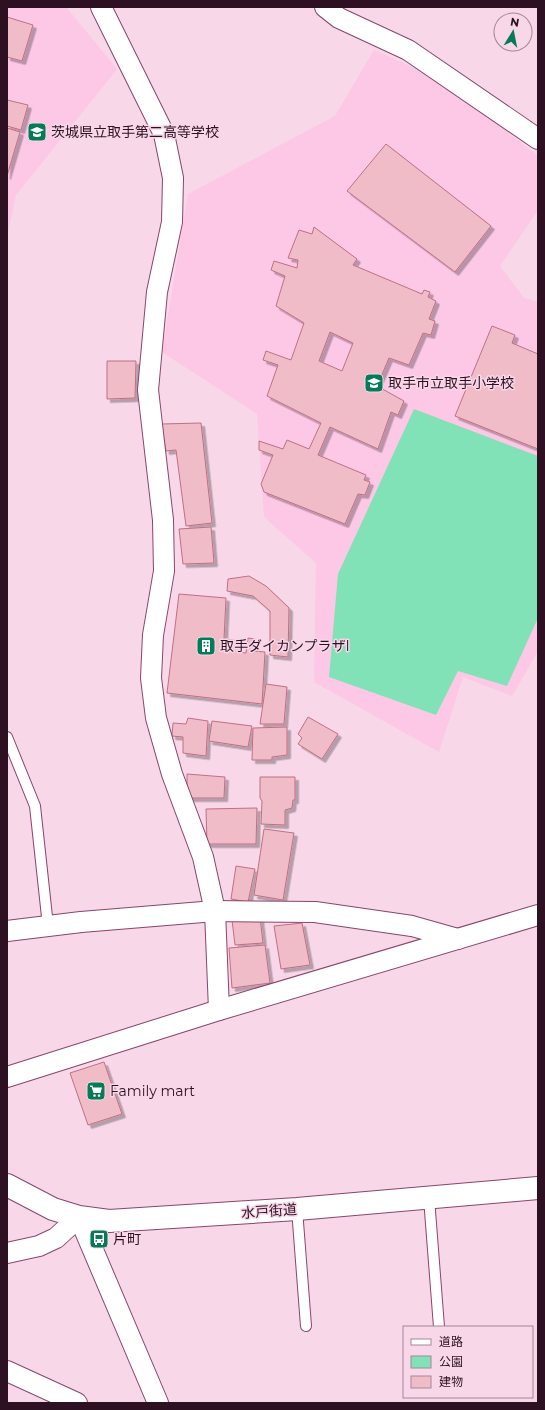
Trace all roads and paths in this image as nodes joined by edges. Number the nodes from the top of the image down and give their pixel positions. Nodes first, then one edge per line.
1 (325, 7) edge
2 (104, 8) edge
3 (538, 139) edge
4 (7, 737) edge
5 (215, 911) junction
6 (538, 915) edge
7 (48, 926) junction
8 (7, 931) edge
9 (458, 938) junction
10 (218, 1010) junction
11 (7, 1077) edge
12 (7, 1185) edge
13 (538, 1188) edge
14 (429, 1198) junction
15 (297, 1209) junction
16 (79, 1218) junction
17 (7, 1253) edge
18 (306, 1326) dead end
19 (439, 1326) edge
20 (7, 1371) edge
21 (77, 1403) edge
22 (158, 1403) edge

1 - 3 street
2 - 5 street
4 - 7 lane
5 - 7 street
5 - 9 street
5 - 10 street
6 - 9 street
7 - 8 street
9 - 10 street
10 - 11 street
12 - 16 main road, 水戸街道
13 - 14 main road, 水戸街道
14 - 15 main road, 水戸街道
14 - 19 lane
15 - 16 main road, 水戸街道
15 - 18 lane
16 - 17 street
16 - 22 street
20 - 21 street

